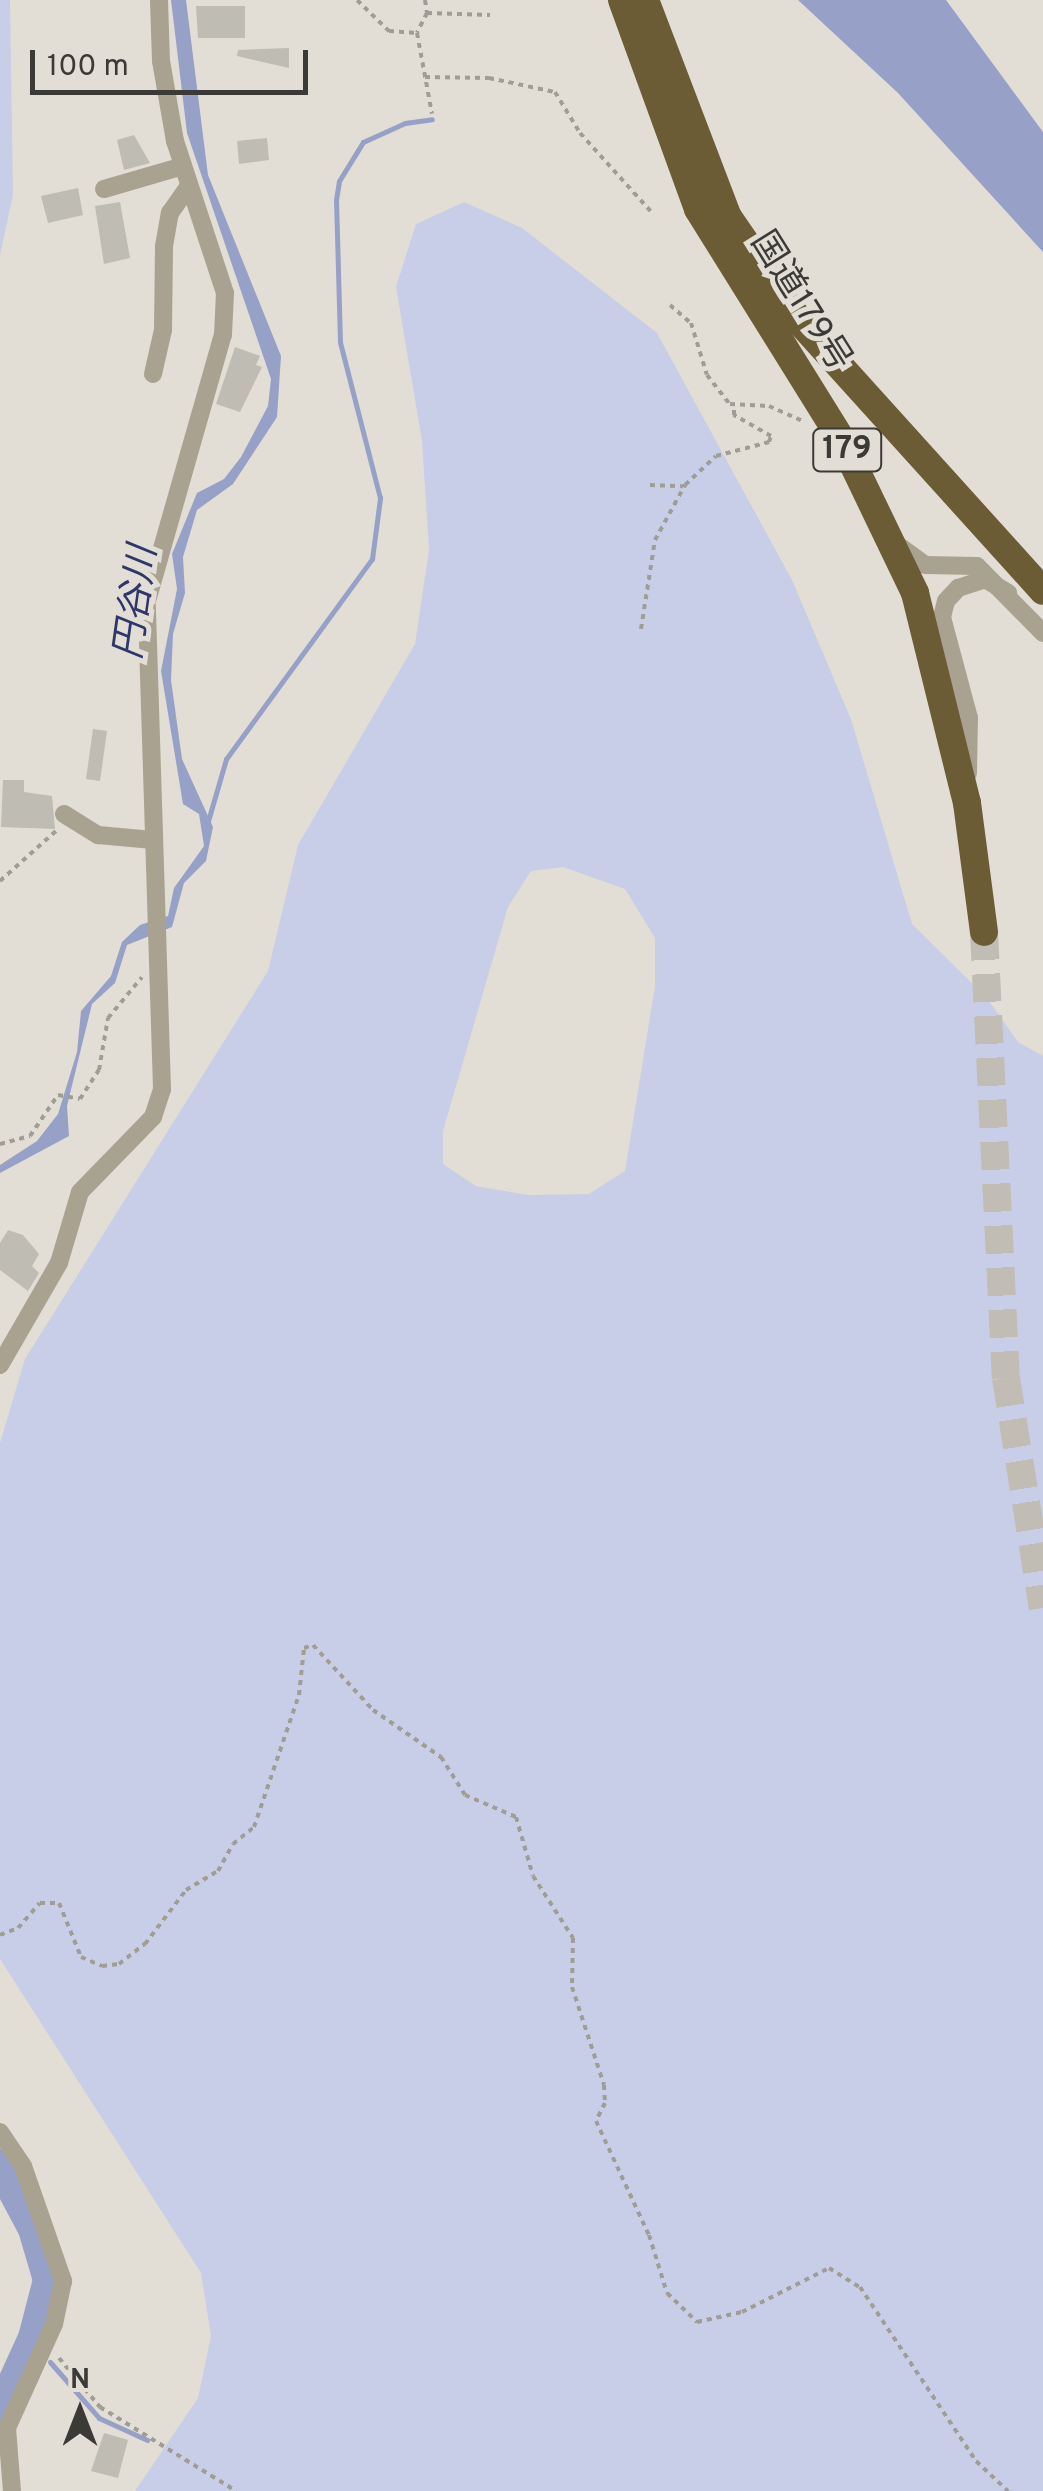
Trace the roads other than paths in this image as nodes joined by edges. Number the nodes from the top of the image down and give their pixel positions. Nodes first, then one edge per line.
1 (159, 0) edge
2 (622, 0) edge
3 (645, 0) edge
4 (182, 166) junction
5 (188, 186) junction
6 (104, 189) dead end
7 (154, 374) dead end
8 (894, 542) junction
9 (1043, 591) edge
10 (1008, 593) junction
11 (1043, 633) edge
12 (967, 804) junction
13 (69, 817) road end
14 (153, 840) junction
15 (984, 932) tunnel mouth
16 (0, 1364) edge
17 (0, 2132) edge
18 (8, 2488) edge

1 - 4 street
2 - 8 highway, 国道179号 / 179
3 - 9 highway, 国道179号 / 179
4 - 5 street
4 - 6 street
5 - 7 street
5 - 14 street
8 - 10 street
8 - 12 highway, 国道179号 / 179
10 - 11 street
10 - 12 street
12 - 15 highway, 国道179号 / 179
13 - 14 street
14 - 16 street
17 - 18 street

